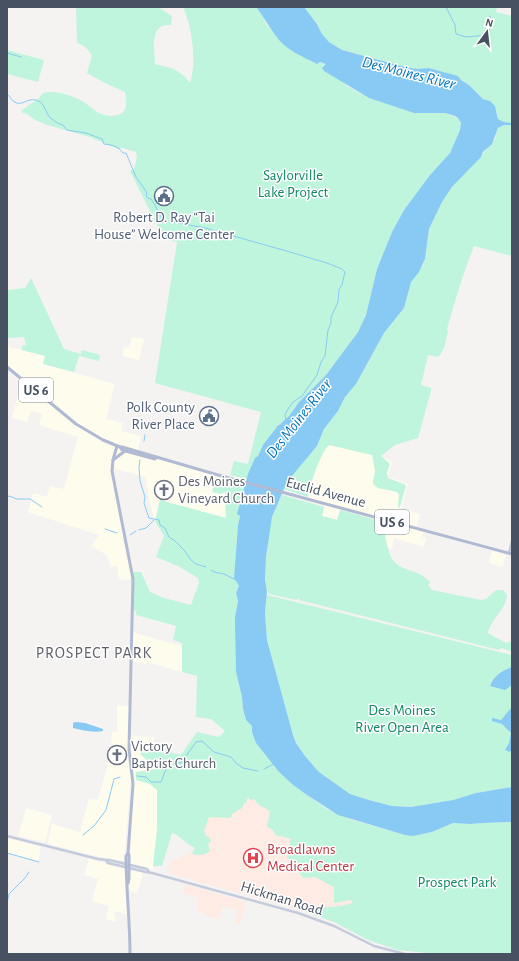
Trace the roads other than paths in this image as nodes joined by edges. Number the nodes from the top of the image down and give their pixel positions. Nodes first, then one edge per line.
1 (7, 367) edge
2 (119, 447) junction
3 (125, 451) junction
4 (157, 457) junction
5 (113, 460) junction
6 (512, 541) edge
7 (510, 554) edge
8 (7, 836) edge
9 (128, 866) junction
10 (130, 954) edge
11 (405, 954) edge

1 - 2 main road, US 6
2 - 3 main road, Euclid Avenue / US 6
2 - 4 main road, Euclid Avenue / US 6
2 - 5 main road
3 - 4 main road, Euclid Avenue / US 6
3 - 5 main road
4 - 7 main road, Euclid Avenue / US 6
5 - 9 main road
6 - 7 main road
8 - 9 main road, Hickman Road
9 - 10 main road
9 - 11 main road, Hickman Road

